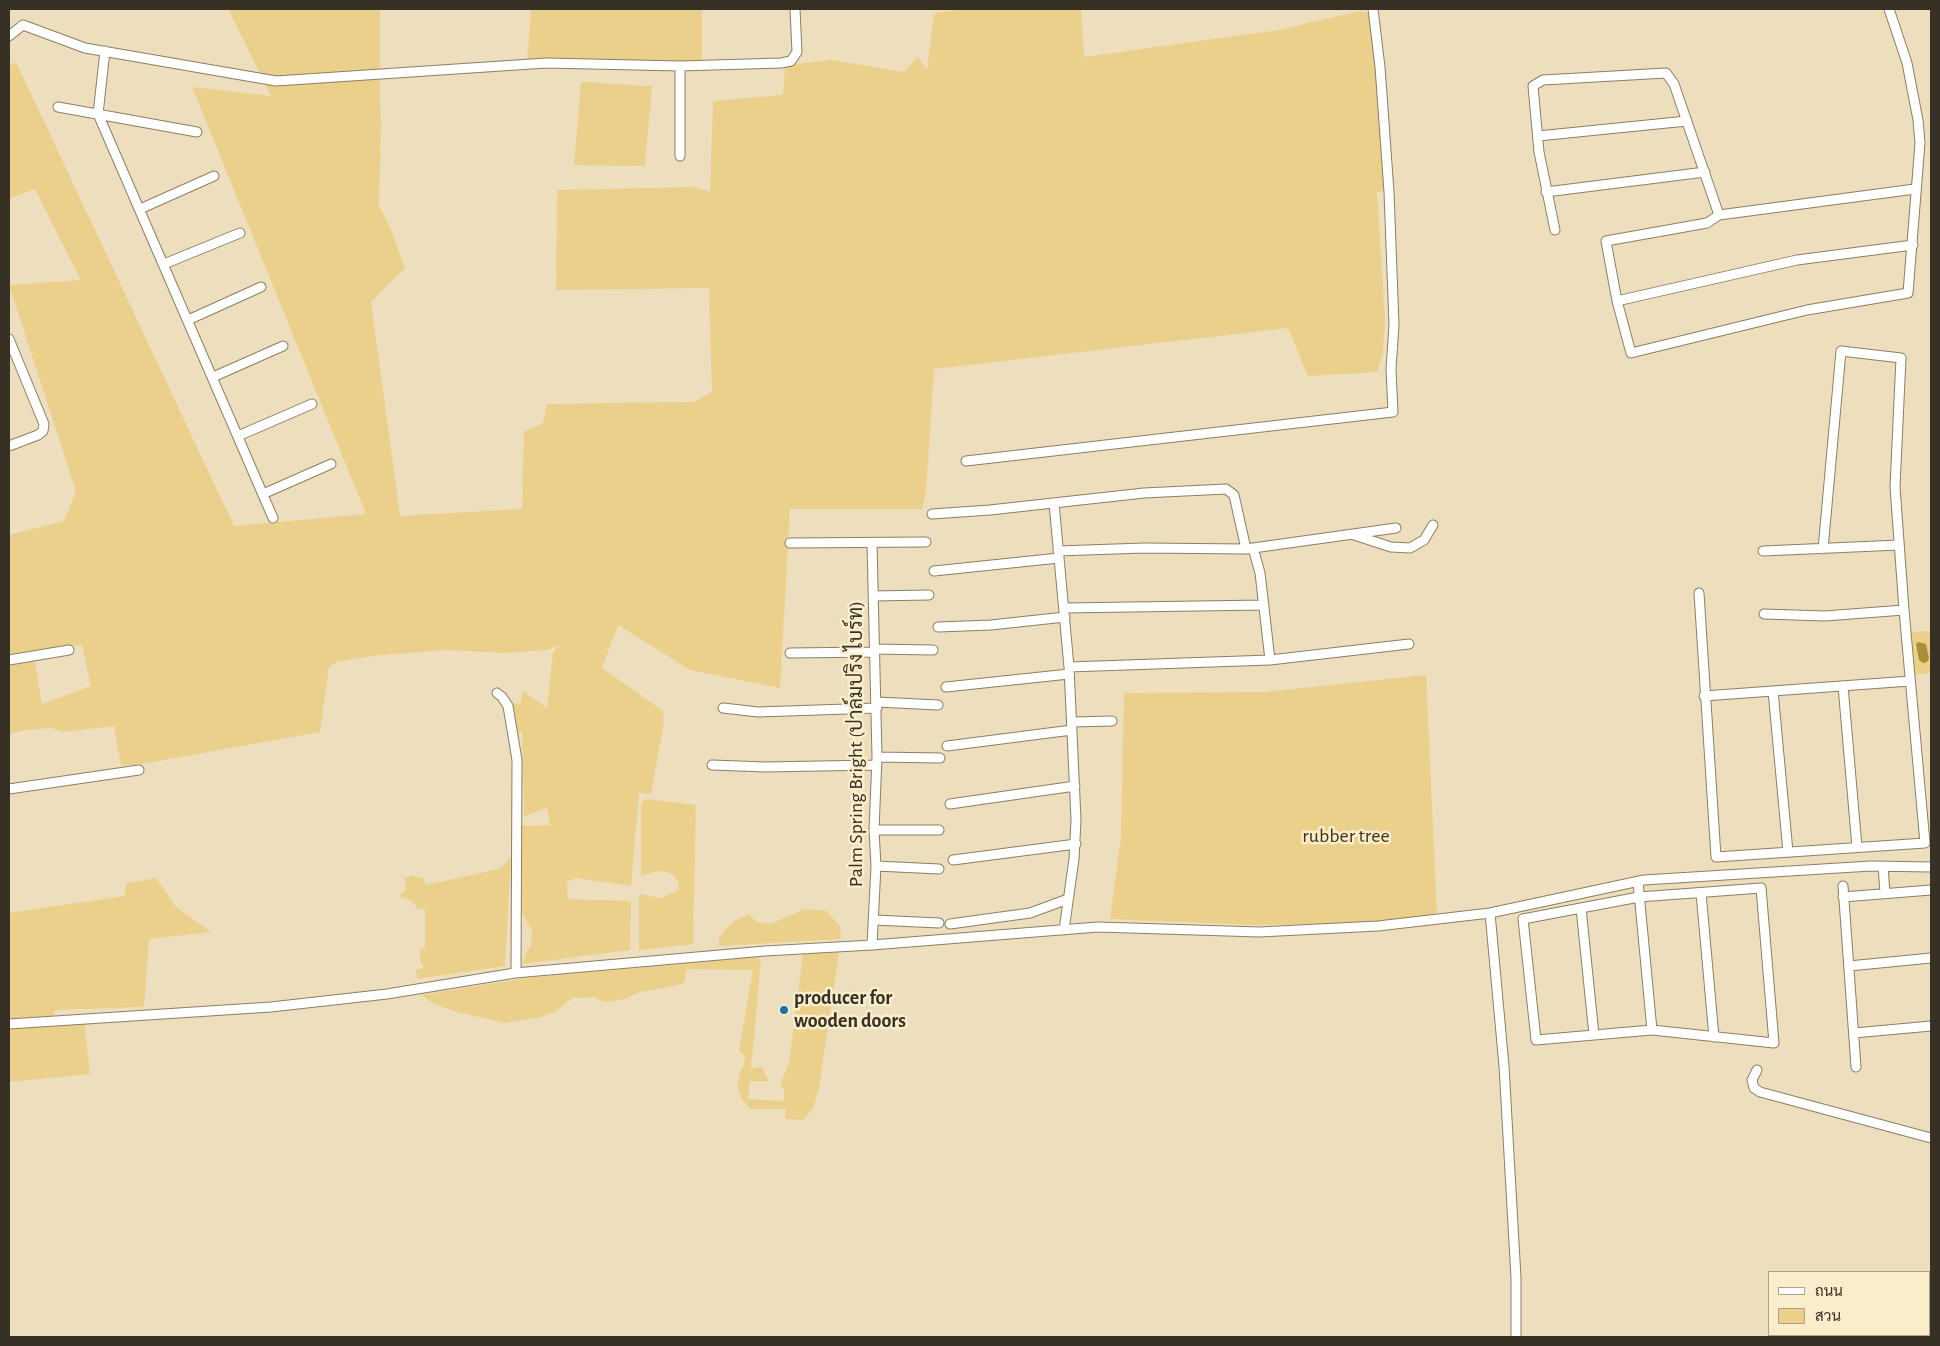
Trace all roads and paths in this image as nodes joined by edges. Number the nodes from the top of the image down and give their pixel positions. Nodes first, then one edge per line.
1 (796, 9) edge
2 (1373, 9) edge
3 (1889, 9) edge
4 (9, 36) edge
5 (105, 52) junction
6 (680, 66) junction
7 (58, 107) dead end
8 (98, 114) junction
9 (1687, 121) junction
10 (197, 132) dead end
11 (1538, 136) junction
12 (680, 156) dead end
13 (1705, 172) junction
14 (214, 176) dead end
15 (1915, 189) junction
16 (1546, 192) junction
17 (140, 209) junction
18 (1719, 215) junction
19 (1555, 230) dead end
20 (240, 233) dead end
21 (1913, 245) junction
22 (164, 264) junction
23 (261, 287) dead end
24 (1617, 301) junction
25 (188, 320) junction
26 (9, 339) edge
27 (283, 346) dead end
28 (213, 377) junction
29 (312, 404) dead end
30 (238, 436) junction
31 (9, 446) edge
32 (966, 461) dead end
33 (331, 464) dead end
34 (263, 494) junction
35 (1054, 503) junction
36 (932, 514) dead end
37 (274, 518) dead end
38 (1433, 525) dead end
39 (1396, 528) dead end
40 (1349, 534) junction
41 (926, 542) dead end
42 (790, 543) dead end
43 (872, 543) junction
44 (1899, 545) junction
45 (1249, 548) junction
46 (1823, 549) junction
47 (1763, 551) dead end
48 (1058, 554) junction
49 (934, 571) dead end
50 (1699, 593) dead end
51 (929, 595) dead end
52 (873, 596) junction
53 (1264, 605) junction
54 (1904, 610) junction
55 (1064, 612) junction
56 (1764, 614) dead end
57 (938, 627) dead end
58 (1409, 644) dead end
59 (69, 650) dead end
60 (933, 650) dead end
61 (875, 651) junction
62 (790, 653) dead end
63 (9, 660) edge
64 (1270, 660) junction
65 (1069, 670) junction
66 (1910, 681) junction
67 (1843, 686) junction
68 (946, 687) dead end
69 (1773, 691) junction
70 (497, 694) dead end
71 (1704, 696) junction
72 (877, 705) junction
73 (938, 705) dead end
74 (723, 708) dead end
75 (1112, 721) dead end
76 (1072, 726) junction
77 (947, 746) dead end
78 (940, 758) dead end
79 (877, 761) junction
80 (712, 765) dead end
81 (139, 770) dead end
82 (1075, 786) junction
83 (9, 789) edge
84 (950, 804) dead end
85 (874, 830) junction
86 (939, 830) dead end
87 (1076, 844) junction
88 (1857, 847) junction
89 (1788, 852) junction
90 (953, 860) dead end
91 (876, 866) junction
92 (1882, 866) junction
93 (1931, 867) edge
94 (939, 869) dead end
95 (1638, 882) junction
96 (1843, 886) dead end
97 (1931, 890) edge
98 (1701, 893) junction
99 (1885, 893) junction
100 (1639, 897) junction
101 (1843, 897) junction
102 (1068, 898) junction
103 (1581, 908) junction
104 (1490, 913) junction
105 (874, 920) junction
106 (939, 923) dead end
107 (950, 924) dead end
108 (1064, 930) junction
109 (872, 945) junction
110 (1931, 958) edge
111 (1849, 966) junction
112 (516, 973) junction
113 (9, 1024) edge
114 (1931, 1026) edge
115 (1652, 1030) junction
116 (1854, 1033) junction
117 (1594, 1035) junction
118 (1714, 1037) junction
119 (1856, 1066) dead end
120 (1757, 1070) dead end
121 (1931, 1138) edge
122 (1516, 1337) edge

1 - 6 street
2 - 32 street
3 - 15 street
4 - 5 street
5 - 6 street
5 - 8 street
6 - 12 street
7 - 8 street
8 - 10 street
8 - 17 street
9 - 11 street
9 - 11 street
9 - 13 street
11 - 16 street
13 - 16 street
13 - 18 street
14 - 17 street
15 - 18 street
15 - 21 street
16 - 19 street
17 - 22 street
18 - 24 street
20 - 22 street
21 - 24 street
21 - 24 street
22 - 25 street
23 - 25 street
25 - 28 street
26 - 31 street
27 - 28 street
28 - 30 street
29 - 30 street
30 - 34 street
33 - 34 street
34 - 37 street
35 - 36 street
35 - 45 street
35 - 48 street
38 - 40 street
39 - 40 street
40 - 45 street
41 - 43 street
42 - 43 street
43 - 52 street, Palm Spring Bright (ปาล์มปริง ไบร์ท)
44 - 46 street
44 - 46 street
44 - 54 street
45 - 48 street
45 - 53 street
46 - 47 street
48 - 49 street
48 - 55 street
50 - 71 street
51 - 52 street
52 - 61 street, Palm Spring Bright (ปาล์มปริง ไบร์ท)
53 - 55 street
53 - 64 street
54 - 56 street
54 - 66 street
55 - 57 street
55 - 65 street
58 - 64 street
59 - 63 street
60 - 61 street
61 - 62 street
61 - 72 street, Palm Spring Bright (ปาล์มปริง ไบร์ท)
64 - 65 street
65 - 68 street
65 - 76 street
66 - 67 street
66 - 88 street
67 - 69 street
67 - 88 street
69 - 71 street
69 - 89 street
70 - 112 street
71 - 89 street
72 - 73 street
72 - 74 street
72 - 79 street, Palm Spring Bright (ปาล์มปริง ไบร์ท)
75 - 76 street
76 - 77 street
76 - 82 street
78 - 79 street
79 - 80 street
79 - 85 street, Palm Spring Bright (ปาล์มปริง ไบร์ท)
81 - 83 street
82 - 84 street
82 - 87 street
85 - 86 street
85 - 91 street, Palm Spring Bright (ปาล์มปริง ไบร์ท)
87 - 90 street
87 - 102 street
88 - 89 street
91 - 94 street
91 - 105 street, Palm Spring Bright (ปาล์มปริง ไบร์ท)
92 - 93 street
92 - 95 street
92 - 99 street
95 - 100 street
95 - 104 street
96 - 101 street
97 - 99 street
98 - 100 street
98 - 118 street
98 - 118 street
99 - 101 street
100 - 103 street
100 - 115 street
101 - 111 street
102 - 107 street
102 - 108 street
103 - 117 street
103 - 117 street
104 - 108 street
104 - 122 street
105 - 106 street
105 - 109 street, Palm Spring Bright (ปาล์มปริง ไบร์ท)
108 - 109 street
109 - 112 street
110 - 111 street
111 - 116 street
112 - 113 street
114 - 116 street
115 - 117 street
115 - 118 street
116 - 119 street
120 - 121 street

